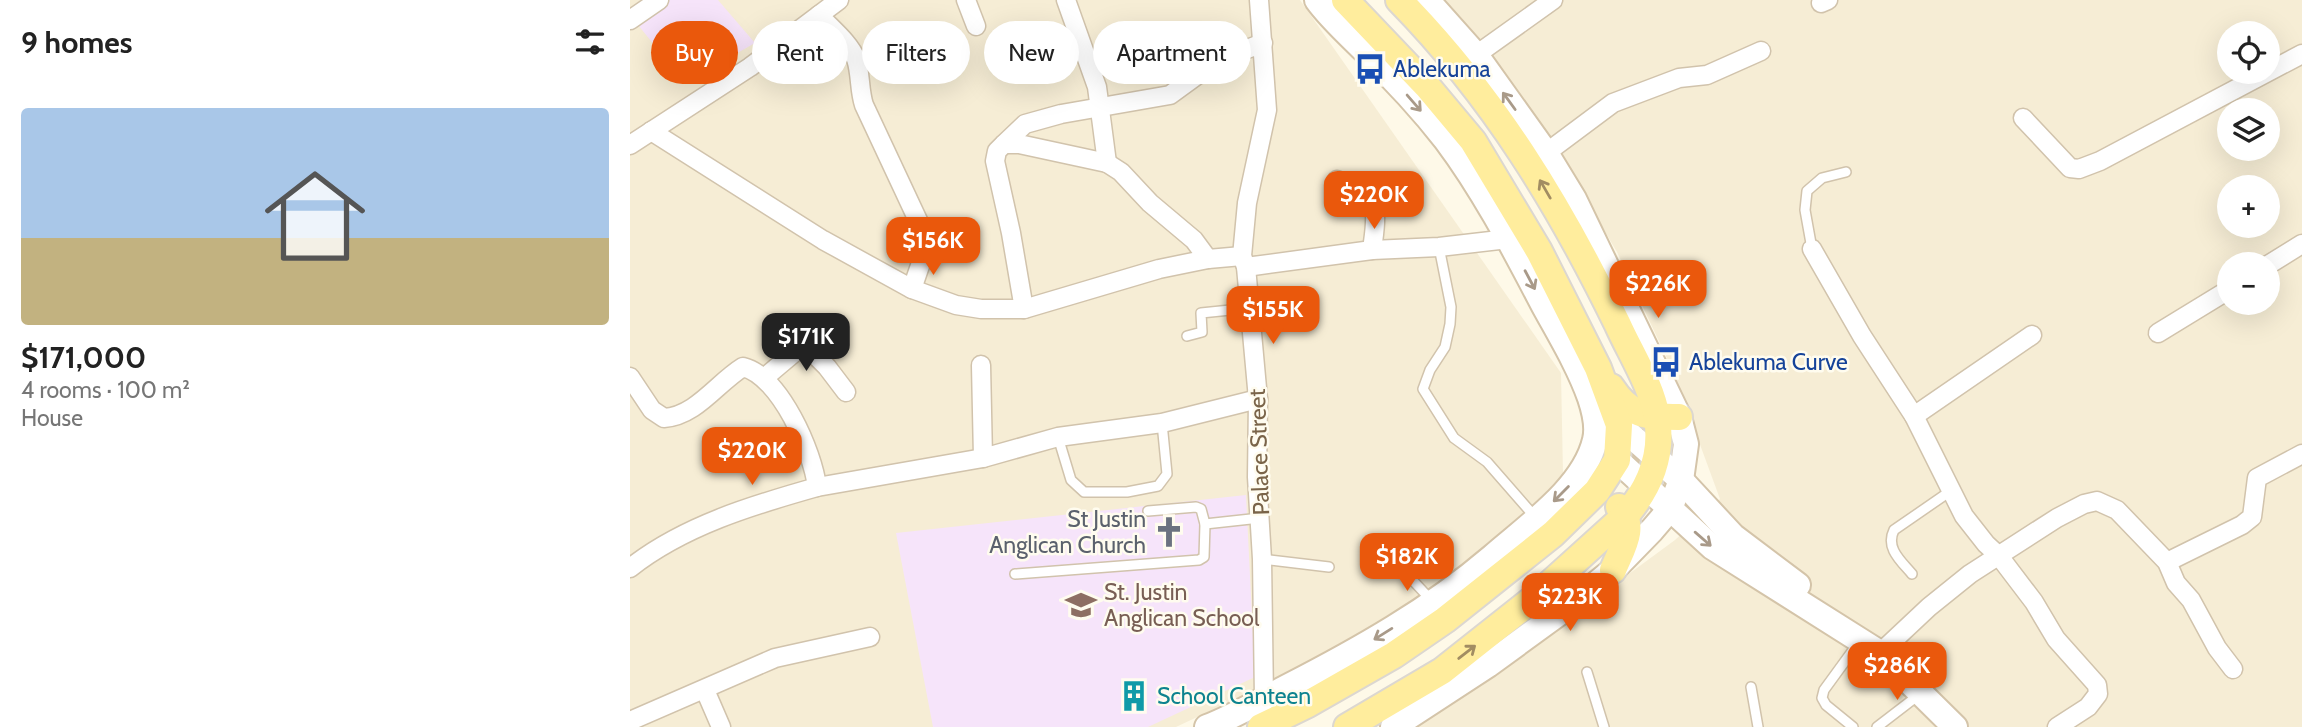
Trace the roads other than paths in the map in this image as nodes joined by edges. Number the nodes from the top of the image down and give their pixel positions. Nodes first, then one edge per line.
1 (659, 0) edge
2 (839, 0) edge
3 (966, 0) edge
4 (1066, 0) edge
5 (1259, 0) edge
6 (1317, 0) edge
7 (1345, 0) edge
8 (1399, 0) edge
9 (1427, 0) edge
10 (1553, 0) edge
11 (819, 15) junction
12 (630, 20) edge
13 (976, 26) dead end
14 (1263, 43) junction
15 (1761, 51) dead end
16 (2302, 54) edge
17 (1476, 55) junction
18 (1101, 107) junction
19 (2023, 118) dead end
20 (651, 131) junction
21 (632, 140) edge
22 (1004, 144) junction
23 (1546, 153) junction
24 (1107, 163) junction
25 (1480, 172) junction
26 (1846, 172) dead end
27 (1338, 180) dead end
28 (1508, 239) junction
29 (2302, 244) edge
30 (1439, 247) junction
31 (1812, 249) joint
32 (1372, 250) junction
33 (2280, 258) edge
34 (1209, 259) junction
35 (1244, 262) junction
36 (912, 289) junction
37 (2217, 297) edge
38 (1250, 308) junction
39 (1024, 309) junction
40 (2158, 333) dead end
41 (1187, 335) dead end
42 (2032, 335) dead end
43 (981, 365) dead end
44 (1598, 368) junction
45 (630, 377) edge
46 (764, 379) junction
47 (846, 392) dead end
48 (1258, 398) junction
49 (1914, 416) junction
50 (1668, 417) junction
51 (1162, 423) junction
52 (1608, 431) junction
53 (1058, 436) junction
54 (2302, 454) edge
55 (983, 458) junction
56 (1658, 458) junction
57 (1616, 460) junction
58 (1681, 480) junction
59 (817, 487) junction
60 (1645, 488) junction
61 (1951, 490) junction
62 (1597, 491) junction
63 (1670, 509) junction
64 (1148, 511) dead end
65 (1626, 515) junction
66 (1260, 517) junction
67 (1536, 519) junction
68 (1205, 524) junction
69 (1389, 555) dead end
70 (1999, 556) junction
71 (1262, 559) junction
72 (2167, 562) junction
73 (1329, 567) dead end
74 (630, 568) edge
75 (1613, 570) junction
76 (1015, 574) dead end
77 (1912, 575) dead end
78 (1428, 614) junction
79 (870, 636) dead end
80 (1869, 646) junction
81 (2233, 669) dead end
82 (1587, 672) dead end
83 (1751, 687) dead end
84 (705, 690) junction
85 (1922, 693) junction
86 (1264, 699) junction
87 (1399, 715) edge
88 (630, 722) edge
89 (721, 727) edge
90 (1207, 727) edge
91 (1261, 727) edge
92 (1347, 727) edge
93 (1604, 727) edge
94 (1758, 727) edge
95 (1853, 727) edge
96 (1877, 727) edge
97 (1955, 727) edge
98 (2057, 727) edge

1 - 12 street
2 - 11 street
3 - 13 street
4 - 18 street
5 - 14 street, Palace Street
6 -> 25 street
7 - 25 main road
50 -> 8 main road
9 - 17 street
10 - 17 street
11 - 20 street
11 - 36 street
14 - 18 street
14 - 35 street, Palace Street
15 - 23 street
16 - 19 street
23 -> 17 street
18 - 22 street
18 - 24 street
20 - 21 street
20 - 36 street
22 - 24 street
22 - 39 street
23 - 50 street
24 - 34 street
25 - 28 street
25 - 44 main road
26 - 31 lane
27 - 32 street
28 - 30 street
28 -> 52 street
29 - 33 street
30 - 32 street
30 - 67 lane
31 - 49 street
32 - 35 street
34 - 35 street
34 - 39 street
35 - 38 street, Palace Street
36 - 39 street
37 - 40 street
38 - 41 lane
38 - 48 street, Palace Street
42 - 49 street
43 - 55 street
44 - 50 main road
44 - 52 main road
45 - 46 street
46 - 47 street
46 - 59 street
48 - 51 street
48 - 66 street, Palace Street
49 - 61 street
50 - 56 main road
50 - 58 street
51 - 53 street
51 - 53 lane
52 - 56 street
52 - 57 main road
52 -> 67 street
53 - 55 street
54 - 72 street
55 - 59 street
56 - 58 street
56 - 60 main road
57 - 60 street
57 - 62 main road
58 - 63 street
58 - 80 street
59 - 74 street
60 - 63 street
60 - 65 main road
61 - 70 street
61 - 77 lane
62 - 65 main road
62 - 78 main road
63 - 75 street
63 -> 80 street
64 - 68 lane
65 - 75 main road
87 -> 65 main road
66 - 68 lane
66 - 71 street, Palace Street
67 - 78 street
68 - 76 lane
69 - 78 lane
70 - 72 street
70 - 80 street
70 - 98 street
71 - 73 lane
71 - 86 street, Palace Street
72 - 81 street
75 - 87 street
78 -> 86 street
78 - 91 main road
79 - 84 street
80 - 85 street
80 - 95 lane
82 - 93 lane
83 - 94 lane
84 - 88 street
84 - 89 street
85 - 96 lane
85 - 97 street
86 - 90 street
87 - 92 main road

